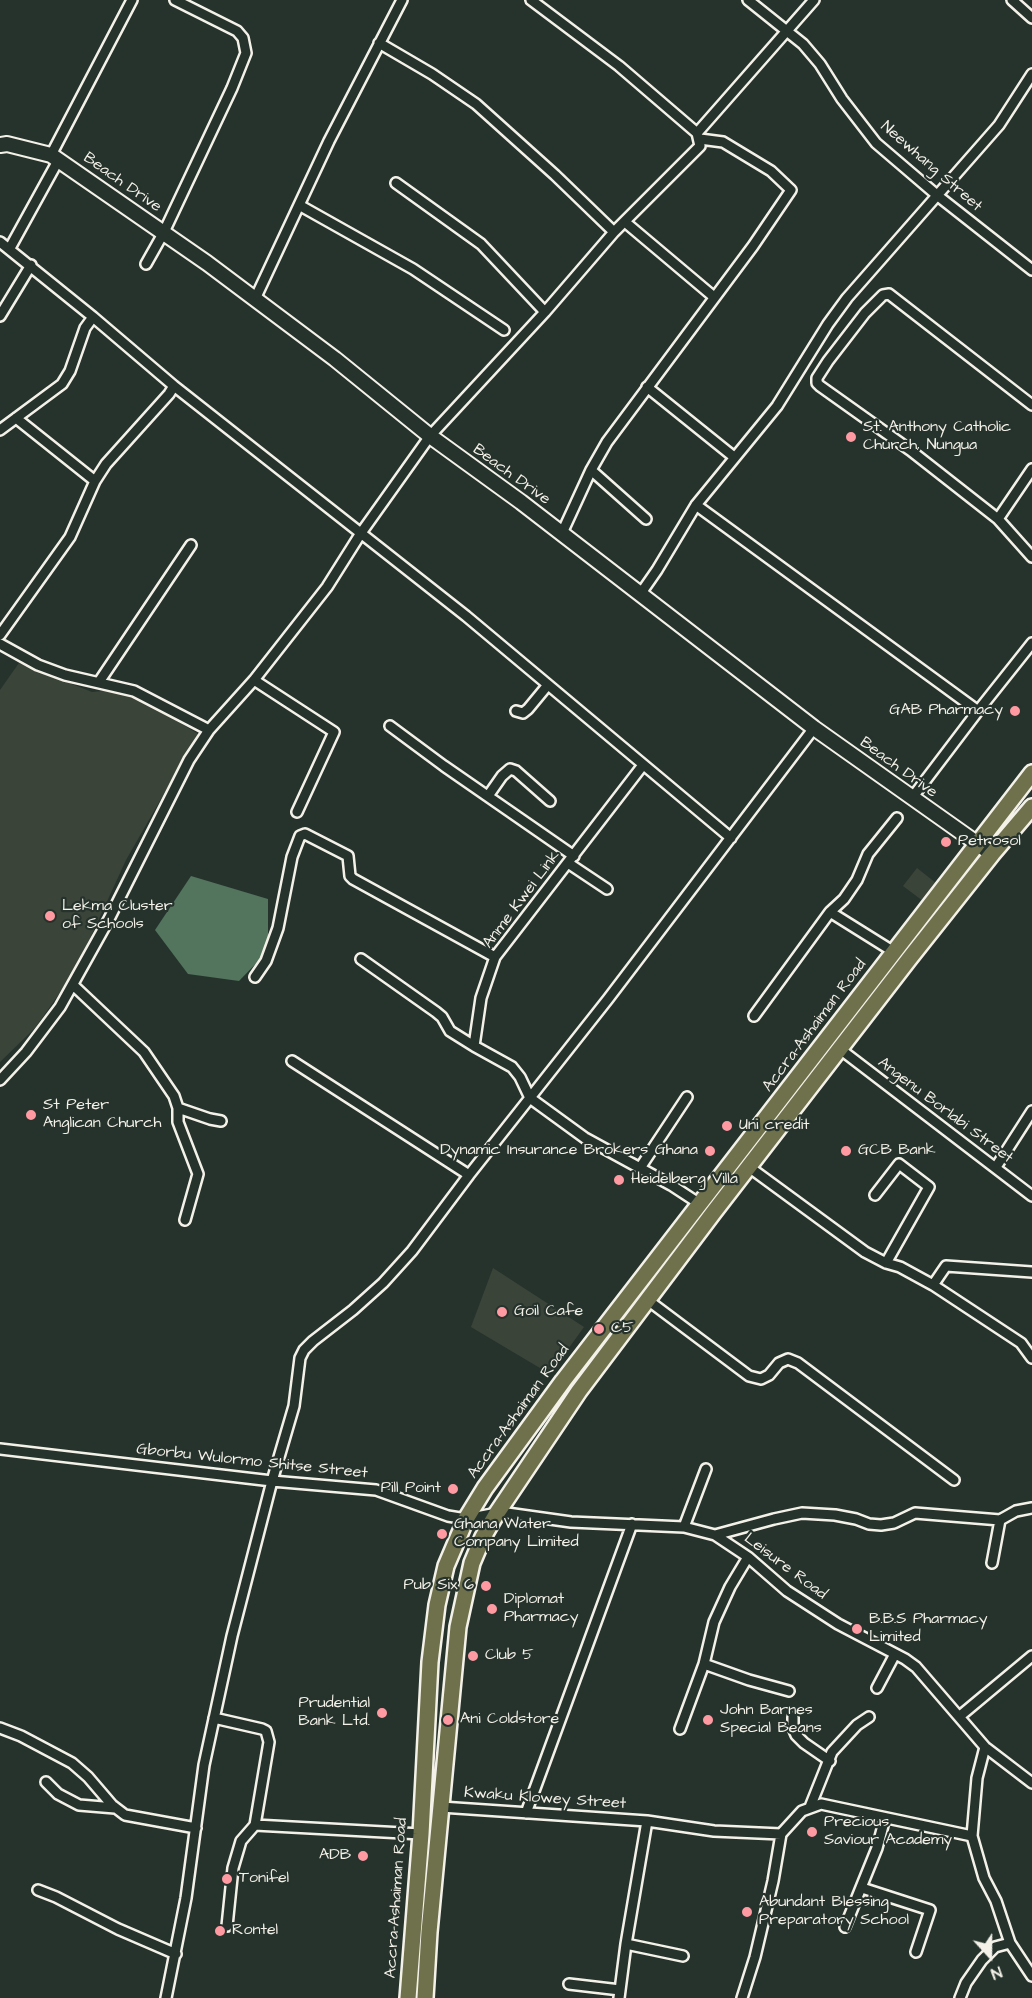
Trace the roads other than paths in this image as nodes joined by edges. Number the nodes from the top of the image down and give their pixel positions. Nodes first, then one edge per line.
1 (132, 0) edge
2 (175, 0) edge
3 (402, 0) edge
4 (531, 0) edge
5 (748, 0) edge
6 (814, 0) edge
7 (1012, 0) edge
8 (1032, 18) edge
9 (788, 30) junction
10 (380, 43) junction
11 (1032, 74) edge
12 (699, 136) junction
13 (0, 145) edge
14 (55, 157) junction
15 (396, 183) dead end
16 (938, 196) junction
17 (299, 205) junction
18 (625, 222) junction
19 (164, 232) junction
20 (614, 232) junction
21 (0, 242) edge
22 (10, 248) junction
23 (146, 264) dead end
24 (31, 265) junction
25 (1032, 270) edge
26 (714, 297) junction
27 (255, 299) junction
28 (545, 312) junction
29 (0, 316) edge
30 (93, 316) junction
31 (504, 330) dead end
32 (174, 386) junction
33 (647, 387) junction
34 (1032, 405) edge
35 (16, 418) junction
36 (0, 430) edge
37 (430, 436) junction
38 (734, 457) junction
39 (1032, 469) edge
40 (591, 470) junction
41 (95, 481) junction
42 (696, 506) junction
43 (646, 519) dead end
44 (998, 519) junction
45 (361, 533) junction
46 (562, 533) junction
47 (191, 545) dead end
48 (1032, 556) edge
49 (640, 593) junction
50 (0, 635) edge
51 (1032, 643) edge
52 (0, 645) edge
53 (254, 680) junction
54 (99, 682) junction
55 (547, 686) junction
56 (516, 711) dead end
57 (978, 711) junction
58 (390, 726) dead end
59 (814, 728) junction
60 (209, 730) junction
61 (643, 765) junction
62 (1032, 773) edge
63 (488, 796) junction
64 (912, 798) junction
65 (550, 801) dead end
66 (1032, 807) edge
67 (297, 812) dead end
68 (897, 818) dead end
69 (731, 838) junction
70 (976, 844) junction
71 (992, 854) junction
72 (571, 859) junction
73 (607, 889) dead end
74 (830, 912) junction
75 (894, 952) junction
76 (495, 957) junction
77 (361, 959) dead end
78 (255, 977) dead end
79 (73, 985) junction
80 (754, 1016) dead end
81 (474, 1046) junction
82 (840, 1049) junction
83 (292, 1061) dead end
84 (0, 1080) edge
85 (687, 1096) dead end
86 (530, 1098) junction
87 (178, 1108) junction
88 (1032, 1111) edge
89 (221, 1120) dead end
90 (749, 1167) junction
91 (996, 1167) junction
92 (640, 1168) junction
93 (469, 1175) junction
94 (875, 1196) dead end
95 (1032, 1196) edge
96 (700, 1204) junction
97 (185, 1220) dead end
98 (886, 1263) junction
99 (1032, 1272) edge
100 (933, 1285) junction
101 (649, 1301) junction
102 (1032, 1358) edge
103 (0, 1449) edge
104 (706, 1469) dead end
105 (954, 1480) dead end
106 (272, 1481) junction
107 (1032, 1508) edge
108 (497, 1513) junction
109 (466, 1519) junction
110 (1000, 1520) junction
111 (632, 1524) junction
112 (684, 1527) junction
113 (715, 1535) junction
114 (748, 1557) junction
115 (992, 1563) dead end
116 (895, 1654) junction
117 (1032, 1656) edge
118 (704, 1664) junction
119 (877, 1688) dead end
120 (789, 1691) dead end
121 (960, 1716) junction
122 (794, 1717) dead end
123 (869, 1717) dead end
124 (214, 1718) junction
125 (0, 1728) edge
126 (680, 1729) dead end
127 (985, 1747) junction
128 (830, 1761) junction
129 (46, 1782) dead end
130 (1032, 1783) edge
131 (441, 1807) junction
132 (810, 1807) junction
133 (115, 1808) junction
134 (525, 1813) junction
135 (885, 1818) junction
136 (647, 1821) junction
137 (255, 1825) junction
138 (196, 1828) junction
139 (421, 1834) junction
140 (781, 1834) junction
141 (972, 1836) junction
142 (862, 1888) junction
143 (38, 1890) dead end
144 (227, 1926) dead end
145 (845, 1927) dead end
146 (1010, 1943) junction
147 (626, 1944) junction
148 (916, 1952) dead end
149 (176, 1954) junction
150 (683, 1956) dead end
151 (1032, 1976) edge
152 (569, 1984) dead end
153 (619, 1994) edge
154 (166, 1998) edge
155 (408, 1998) edge
156 (425, 1998) edge
157 (742, 1998) edge
158 (960, 1998) edge

1 - 14 street
2 - 19 street
3 - 10 street
4 - 12 street
5 - 9 street, Neewhang Street
6 - 9 street
7 - 8 street
9 - 12 street
9 - 16 street, Neewhang Street
10 - 17 street
10 - 20 street
11 - 16 street
12 - 18 street
12 - 26 street
13 - 14 street, Beach Drive
14 - 19 street, Beach Drive
14 - 22 street
15 - 28 street
16 - 25 street, Neewhang Street
16 - 38 street
17 - 27 street
17 - 31 street
18 - 20 street
18 - 26 street
19 - 23 street
19 - 27 street, Beach Drive
20 - 28 street
21 - 22 street
22 - 24 street
24 - 29 street
24 - 30 street
26 - 33 street
27 - 37 street, Beach Drive
28 - 37 street
30 - 32 street
30 - 35 street
32 - 41 street
32 - 45 street
33 - 38 street
33 - 40 street
34 - 44 street
35 - 36 street
35 - 41 street
37 - 45 street
37 - 46 street, Beach Drive
38 - 42 street
39 - 44 street
40 - 43 street
40 - 46 street
41 - 50 street
42 - 49 street
42 - 57 street
44 - 48 street
45 - 53 street
45 - 55 street
46 - 49 street, Beach Drive
47 - 54 street
49 - 59 street, Beach Drive
51 - 57 street
52 - 54 street
53 - 60 street
53 - 67 street
54 - 60 street
55 - 56 street
55 - 61 street
57 - 64 street
58 - 63 street
59 - 64 street, Beach Drive
59 - 69 street
60 - 79 street
61 - 69 street
61 - 72 street, Anme Kwei Link
62 - 70 main road, Accra-Ashaiman Road
63 - 65 street
63 - 72 street
64 - 70 street, Beach Drive
66 - 71 main road, Accra-Ashaiman Road
68 - 74 street
69 - 86 street
70 - 71 street, Beach Drive
70 - 75 main road, Accra-Ashaiman Road
71 - 82 main road, Accra-Ashaiman Road
72 - 73 street
72 - 76 street, Anme Kwei Link
74 - 75 street
74 - 80 street
75 - 96 main road, Accra-Ashaiman Road
76 - 78 street
76 - 81 street, Anme Kwei Link
77 - 81 street
79 - 84 street
79 - 87 street
81 - 86 street
82 - 90 main road, Accra-Ashaiman Road
82 - 91 street, Angenu Borlabi Street
83 - 93 street
85 - 92 street
86 - 92 street
86 - 93 street
87 - 89 street
87 - 97 street
88 - 91 street
90 - 98 street
90 - 101 main road, Accra-Ashaiman Road
91 - 95 street, Angenu Borlabi Street
92 - 96 street
93 - 106 street
94 - 98 street
96 - 109 main road, Accra-Ashaiman Road
98 - 100 street
99 - 100 street
100 - 102 street
101 - 105 street
101 - 108 main road, Accra-Ashaiman Road
103 - 106 street, Gborbu Wulormo Shitse Street
104 - 112 street
106 - 109 street, Gborbu Wulormo Shitse Street
106 - 124 street
107 - 110 street
108 - 109 street, Gborbu Wulormo Shitse Street
108 - 111 street, Leisure Road
108 - 131 main road, Accra-Ashaiman Road
109 - 139 main road, Accra-Ashaiman Road
110 - 113 street
110 - 115 street
111 - 112 street, Leisure Road
111 - 134 street
112 - 113 street, Leisure Road
113 - 114 street, Leisure Road
114 - 116 street, Leisure Road
114 - 118 street
116 - 119 street
116 - 121 street, Leisure Road
117 - 121 street
118 - 120 street
118 - 126 street
121 - 127 street, Leisure Road
122 - 128 street
123 - 128 street
124 - 137 street
124 - 138 street
125 - 133 street
127 - 130 street, Leisure Road
127 - 141 street
128 - 132 street
129 - 133 street
131 - 134 street, Kwaku Klowey Street
131 - 156 main road, Accra-Ashaiman Road
132 - 135 street
132 - 140 street
133 - 138 street
134 - 136 street, Kwaku Klowey Street
135 - 141 street
135 - 142 street
136 - 140 street, Kwaku Klowey Street
136 - 147 street
137 - 139 street
137 - 144 street
138 - 149 street
139 - 155 main road, Accra-Ashaiman Road
140 - 157 street
141 - 146 street
142 - 145 street
142 - 148 street
143 - 149 street
146 - 151 street
146 - 158 street
147 - 150 street
147 - 153 street
149 - 154 street
152 - 153 street

